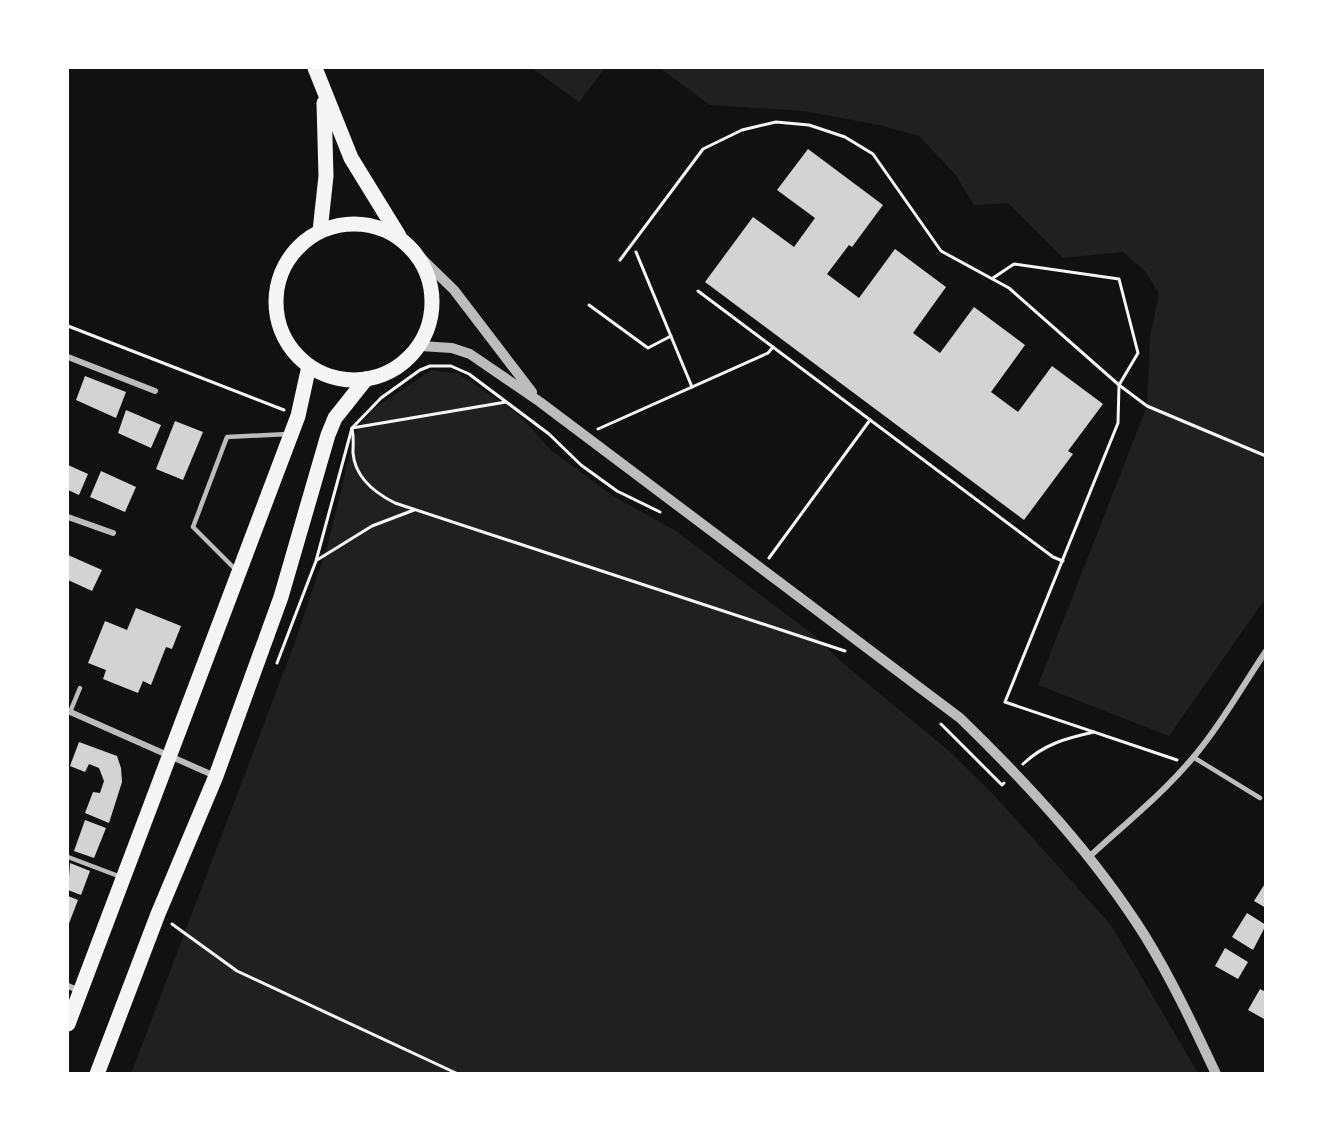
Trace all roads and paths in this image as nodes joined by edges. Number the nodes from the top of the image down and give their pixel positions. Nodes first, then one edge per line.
1 (315, 68) edge
2 (324, 94) junction
3 (320, 231) junction
4 (400, 237) junction
5 (636, 252) dead end
6 (419, 256) junction
7 (620, 260) dead end
8 (992, 279) junction
9 (698, 291) dead end
10 (589, 305) dead end
11 (68, 326) edge
12 (671, 336) junction
13 (420, 346) junction
14 (773, 347) junction
15 (68, 357) edge
16 (309, 366) junction
17 (366, 379) junction
18 (1119, 385) junction
19 (692, 387) junction
20 (155, 391) dead end
21 (507, 401) junction
22 (540, 402) junction
23 (298, 416) junction
24 (870, 420) junction
25 (352, 428) junction
26 (291, 434) junction
27 (589, 440) junction
28 (1266, 456) edge
29 (414, 510) junction
30 (668, 516) dead end
31 (68, 517) edge
32 (112, 533) dead end
33 (316, 561) dead end
34 (1062, 561) junction
35 (762, 570) junction
36 (238, 573) junction
37 (830, 638) dead end
38 (1266, 651) edge
39 (80, 688) dead end
40 (69, 712) edge
41 (936, 720) dead end
42 (1094, 732) junction
43 (170, 756) junction
44 (1030, 757) dead end
45 (1193, 757) junction
46 (1187, 763) junction
47 (216, 776) junction
48 (1002, 785) dead end
49 (1260, 798) dead end
50 (68, 857) edge
51 (1089, 857) junction
52 (124, 878) junction
53 (172, 924) dead end
54 (74, 989) edge
55 (68, 1024) edge
56 (457, 1073) edge
57 (97, 1074) edge
58 (450, 1074) edge
59 (1215, 1074) edge

1 - 2 highway
2 - 3 highway
2 - 4 highway
3 - 4 highway
3 - 16 highway
4 - 6 highway
5 - 12 path
6 - 13 highway
6 - 22 street
7 - 8 path
8 - 18 path
8 - 18 path
9 - 14 path
10 - 12 path
11 - 23 path
12 - 19 path
13 - 17 highway
13 - 22 street
14 - 19 path
14 - 24 path
15 - 20 street
16 - 17 highway
16 - 23 highway
17 - 47 highway
18 - 28 path
18 - 34 path
19 - 27 path
21 - 25 path
21 - 25 path
21 - 30 path
22 - 27 street
23 - 26 highway
24 - 34 path
24 - 35 path
25 - 29 path
26 - 36 highway
26 - 36 lane
27 - 35 street
29 - 33 path
29 - 37 path
31 - 32 street
34 - 42 path
35 - 51 street
36 - 43 highway
38 - 45 street
39 - 40 lane
40 - 43 street
41 - 48 path
42 - 44 path
42 - 46 path
43 - 47 street
43 - 52 highway
45 - 46 street
45 - 49 lane
46 - 51 street
47 - 57 highway
50 - 52 lane
51 - 59 street
52 - 54 highway
53 - 56 path
54 - 55 highway
56 - 58 path

